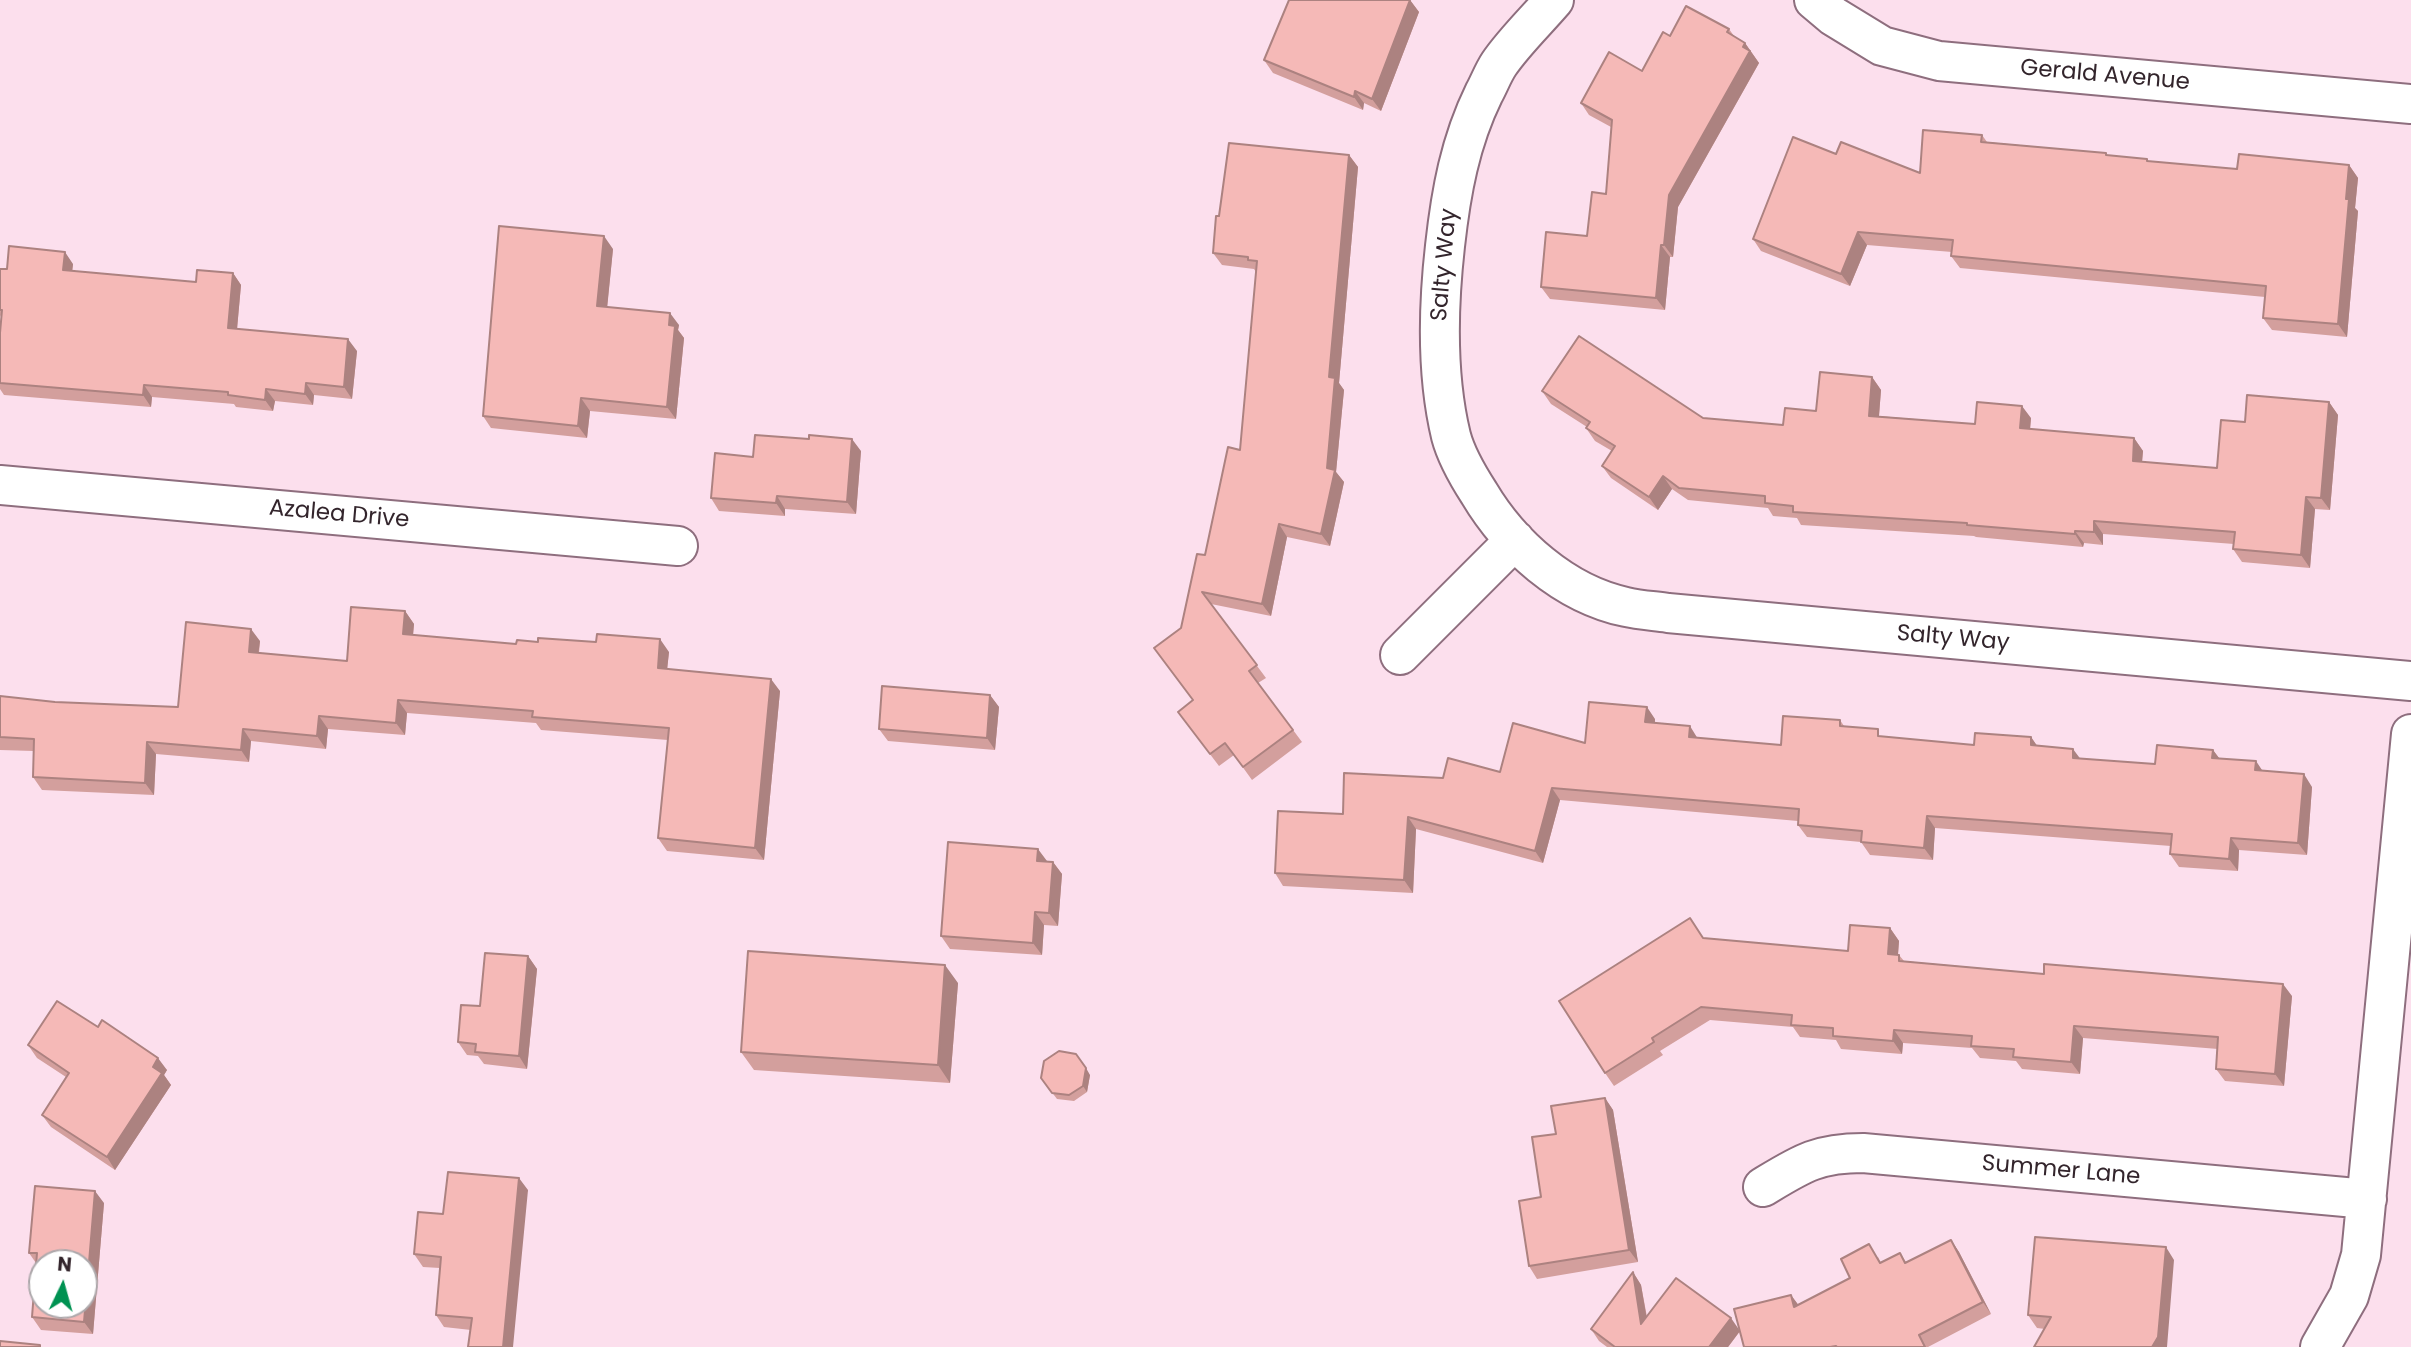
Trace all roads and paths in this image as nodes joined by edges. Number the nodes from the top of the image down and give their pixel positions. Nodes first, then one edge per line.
1 (1554, 0) edge
2 (1814, 0) edge
3 (2411, 104) edge
4 (0, 485) edge
5 (1515, 540) junction
6 (678, 546) dead end
7 (1400, 655) dead end
8 (2411, 681) edge
9 (2411, 734) edge
10 (1763, 1187) dead end
11 (2367, 1199) junction
12 (2320, 1347) edge

1 - 5 street, Salty Way
2 - 3 street, Gerald Avenue
4 - 6 street, Azalea Drive
5 - 7 street
5 - 8 street, Salty Way
9 - 11 street
10 - 11 street, Summer Lane
11 - 12 street

